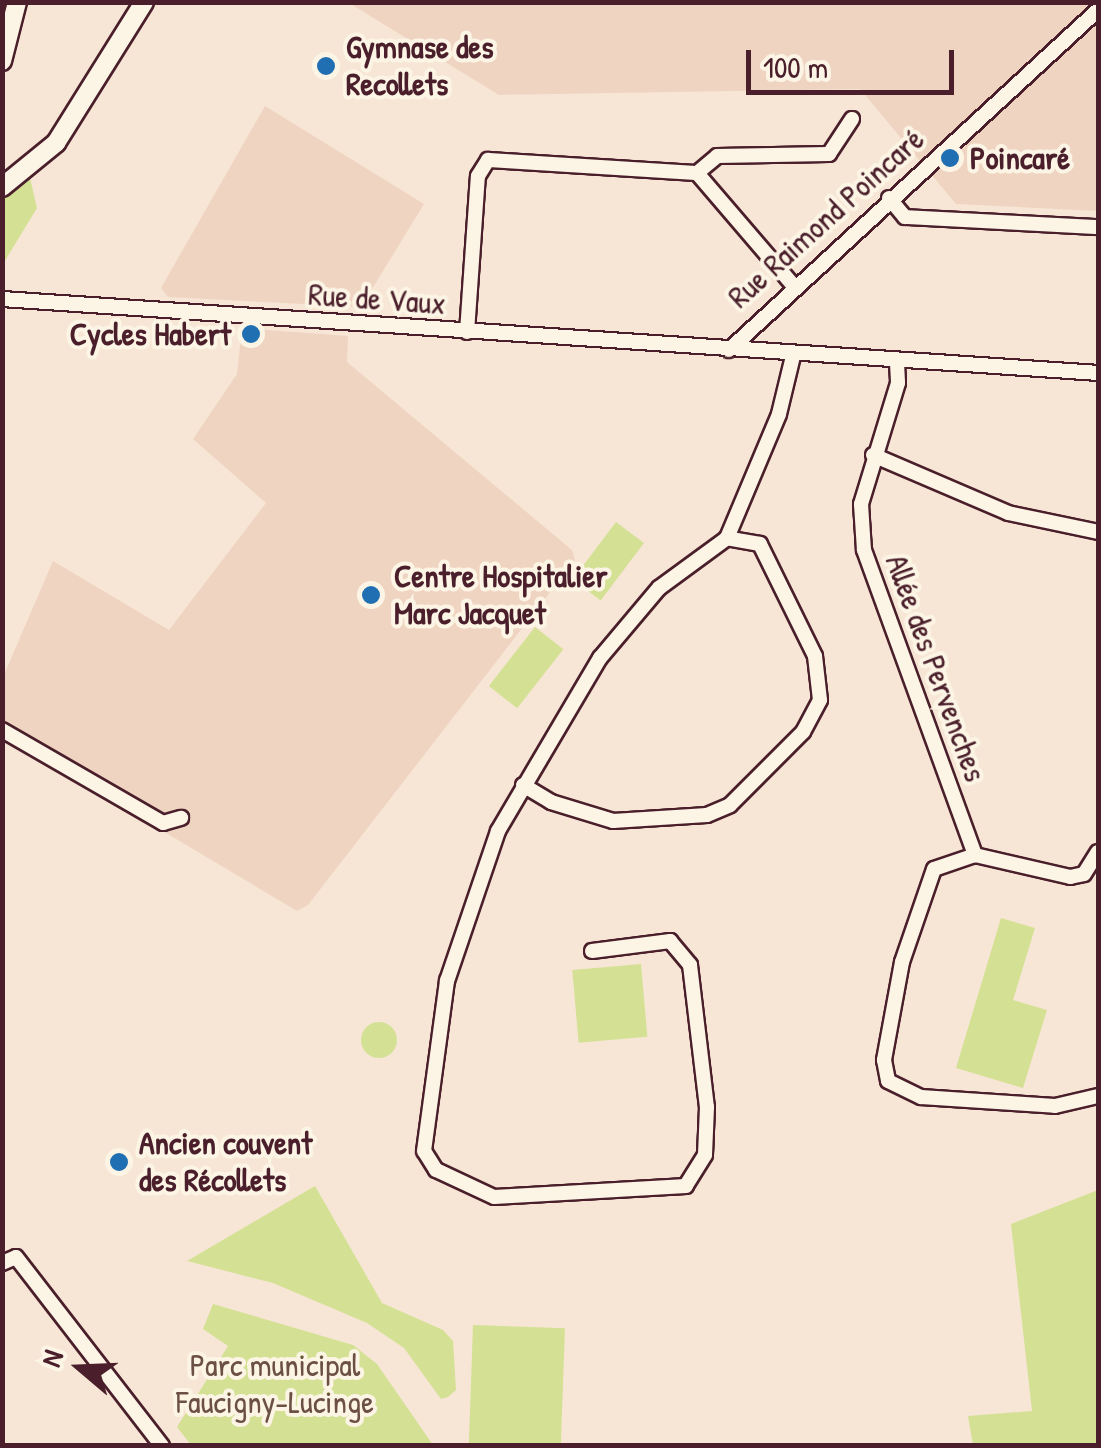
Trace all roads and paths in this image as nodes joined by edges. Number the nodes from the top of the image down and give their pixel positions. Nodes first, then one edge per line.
1 (17, 2) edge
2 (144, 2) edge
3 (1098, 10) edge
4 (2, 61) edge
5 (852, 118) dead end
6 (2, 164) edge
7 (26, 170) junction
8 (698, 173) junction
9 (2, 187) edge
10 (889, 198) junction
11 (1098, 227) edge
12 (792, 284) junction
13 (2, 299) edge
14 (21, 304) junction
15 (2, 308) edge
16 (467, 332) junction
17 (729, 350) junction
18 (794, 356) junction
19 (897, 363) junction
20 (1098, 373) edge
21 (873, 455) junction
22 (1098, 532) edge
23 (727, 538) junction
24 (2, 730) edge
25 (523, 785) junction
26 (181, 818) dead end
27 (1098, 852) edge
28 (974, 855) junction
29 (592, 951) dead end
30 (1098, 1096) edge
31 (9, 1260) edge
32 (162, 1446) edge

1 - 4 main road
2 - 7 main road
3 - 10 street, Rue Raimond Poincaré
5 - 8 street
6 - 7 main road
7 - 9 main road
8 - 12 street
8 - 16 street
10 - 11 street
10 - 12 street, Rue Raimond Poincaré
12 - 17 street, Rue Raimond Poincaré
13 - 14 street, Rue de Vaux
14 - 15 street, Rue de Vaux
14 - 16 street, Rue de Vaux
16 - 17 street, Rue de Vaux
17 - 18 street, Rue de Vaux
18 - 19 street, Rue de Vaux
18 - 23 street
19 - 20 street, Rue de Vaux
19 - 21 street, Allée des Pervenches
21 - 22 street
21 - 28 street, Allée des Pervenches
23 - 25 street
23 - 25 street
24 - 26 street
25 - 29 street
27 - 28 street
28 - 30 street
31 - 32 street

